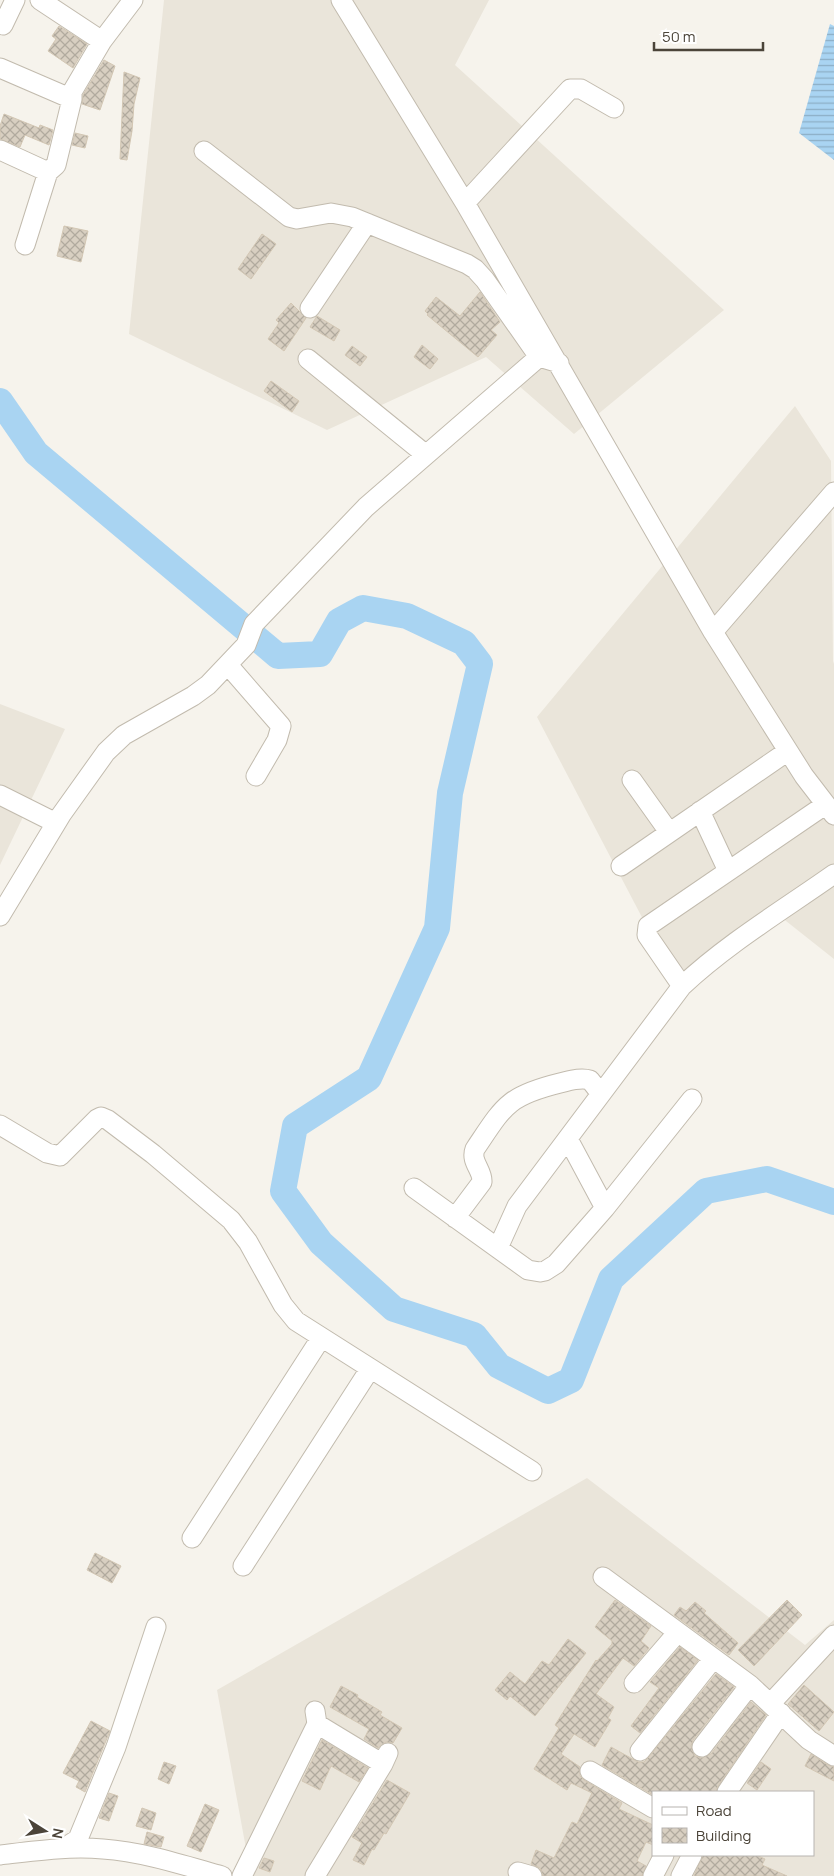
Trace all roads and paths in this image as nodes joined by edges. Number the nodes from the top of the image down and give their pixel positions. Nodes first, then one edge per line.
1 (15, 0) edge
2 (40, 0) edge
3 (133, 0) edge
4 (341, 0) edge
5 (3, 25) dead end
6 (102, 41) junction
7 (0, 68) edge
8 (72, 98) junction
9 (614, 108) dead end
10 (0, 150) edge
11 (204, 151) dead end
12 (48, 172) junction
13 (465, 203) junction
14 (367, 223) junction
15 (25, 245) dead end
16 (310, 308) dead end
17 (539, 357) junction
18 (308, 359) dead end
19 (559, 363) junction
20 (425, 454) junction
21 (834, 492) edge
22 (713, 632) junction
23 (228, 665) junction
24 (788, 751) junction
25 (256, 776) dead end
26 (632, 780) dead end
27 (0, 795) edge
28 (700, 810) junction
29 (830, 810) edge
30 (56, 823) junction
31 (669, 832) junction
32 (621, 866) dead end
33 (728, 871) junction
34 (834, 874) edge
35 (2, 910) edge
36 (682, 986) junction
37 (601, 1094) junction
38 (692, 1099) dead end
39 (0, 1125) edge
40 (568, 1139) junction
41 (414, 1188) dead end
42 (605, 1208) junction
43 (455, 1218) junction
44 (498, 1248) junction
45 (321, 1338) junction
46 (370, 1369) junction
47 (532, 1471) dead end
48 (192, 1538) dead end
49 (243, 1566) dead end
50 (603, 1577) dead end
51 (156, 1627) dead end
52 (678, 1632) junction
53 (834, 1635) edge
54 (713, 1659) junction
55 (634, 1683) dead end
56 (750, 1686) junction
57 (776, 1708) junction
58 (702, 1747) dead end
59 (640, 1751) dead end
60 (834, 1756) edge
61 (590, 1771) dead end
62 (728, 1791) edge
63 (652, 1807) edge
64 (64, 1848) junction
65 (0, 1855) edge
66 (663, 1856) edge
67 (691, 1856) edge
68 (222, 1876) edge
69 (242, 1876) edge
70 (315, 1876) edge
71 (653, 1876) edge
72 (681, 1876) edge

1 - 5 street
2 - 6 street
3 - 6 street
4 - 13 street
6 - 8 street
7 - 8 street
8 - 12 street
9 - 13 street
10 - 12 street
11 - 14 street
12 - 15 street
13 - 19 street
14 - 16 street
14 - 17 street
17 - 19 street
17 - 20 street
18 - 20 street
19 - 22 street
20 - 23 street
21 - 22 street
22 - 24 street
23 - 25 street
23 - 30 street
24 - 28 street
24 - 29 street
26 - 31 street
27 - 30 street
28 - 31 street
28 - 33 street
29 - 33 street
30 - 35 street
31 - 32 street
33 - 36 street
34 - 36 street
36 - 37 street
37 - 40 street
37 - 43 street
38 - 42 street
39 - 45 street
40 - 42 street
40 - 44 street
41 - 43 street
42 - 44 street
43 - 44 street
45 - 46 street
45 - 48 street
46 - 47 street
46 - 49 street
50 - 52 street
51 - 64 street
52 - 54 street
52 - 55 street
53 - 57 street
54 - 56 street
54 - 59 street
56 - 57 street
56 - 58 street
57 - 60 street
57 - 62 street
61 - 63 street
64 - 65 street
64 - 68 street
66 - 71 street
67 - 72 street
69 - 70 street

